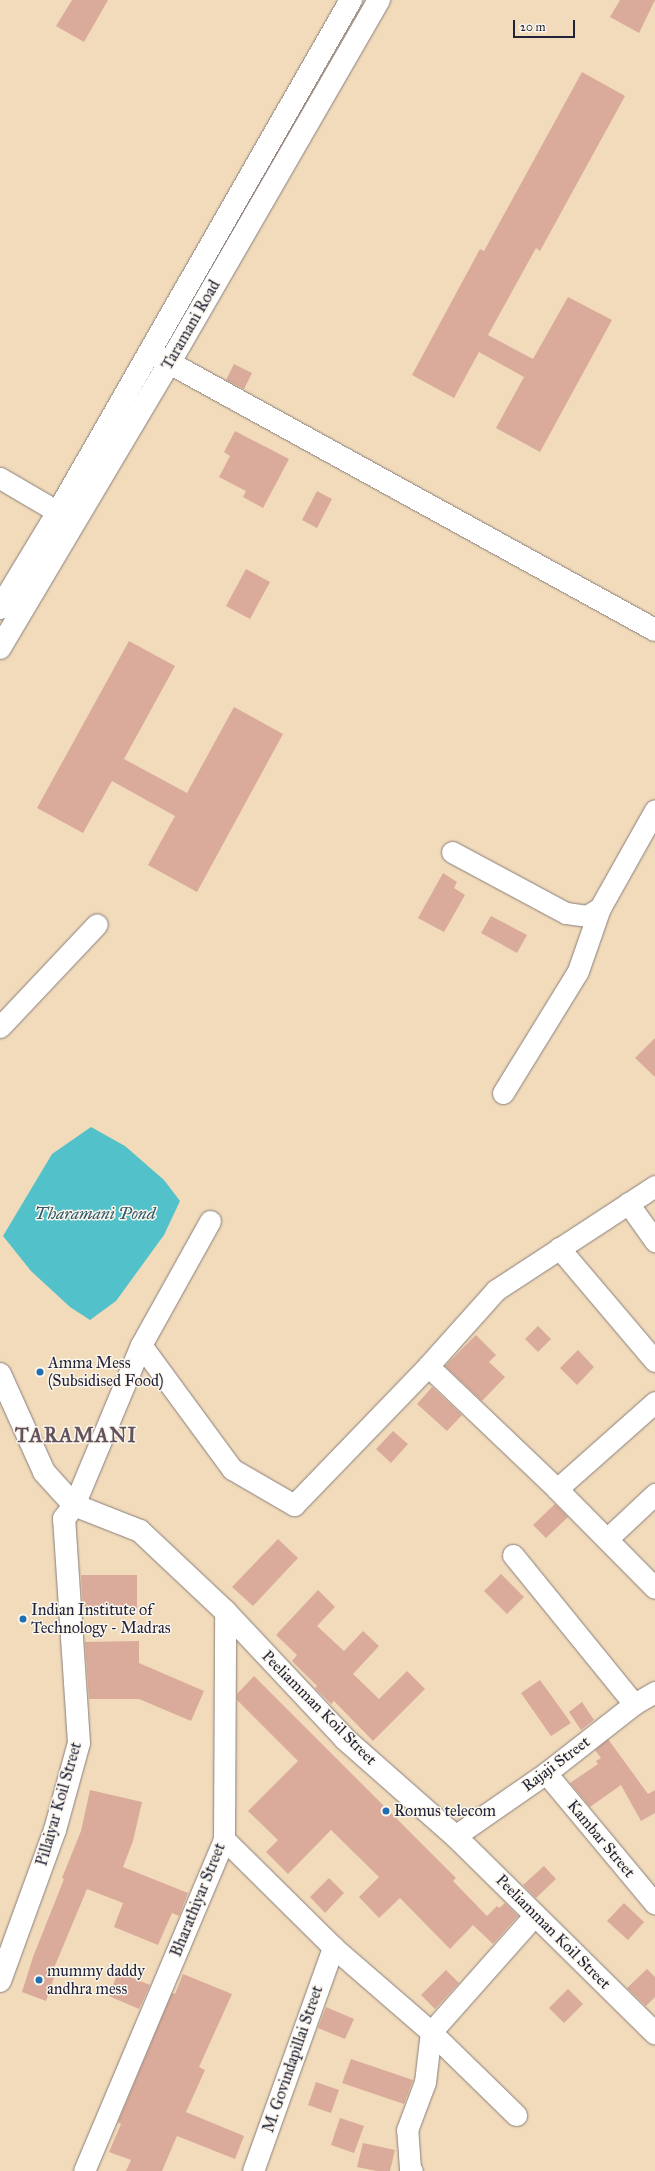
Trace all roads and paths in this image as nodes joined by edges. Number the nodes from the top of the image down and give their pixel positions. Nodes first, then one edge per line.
1 (351, 0) edge
2 (378, 0) edge
3 (148, 352) junction
4 (170, 362) junction
5 (0, 478) edge
6 (58, 512) junction
7 (0, 608) edge
8 (655, 630) edge
9 (0, 648) edge
10 (655, 810) edge
11 (452, 852) dead end
12 (600, 908) junction
13 (98, 924) dead end
14 (0, 1028) edge
15 (503, 1093) dead end
16 (655, 1186) edge
17 (628, 1203) junction
18 (210, 1221) dead end
19 (655, 1241) edge
20 (559, 1248) junction
21 (141, 1345) junction
22 (655, 1362) edge
23 (428, 1366) junction
24 (0, 1374) edge
25 (655, 1402) edge
26 (557, 1489) junction
27 (655, 1494) edge
28 (74, 1505) junction
29 (607, 1539) junction
30 (513, 1555) dead end
31 (655, 1588) edge
32 (225, 1611) junction
33 (655, 1692) edge
34 (634, 1704) junction
35 (546, 1773) junction
36 (456, 1836) junction
37 (224, 1839) junction
38 (655, 1904) edge
39 (535, 1915) junction
40 (333, 1947) junction
41 (0, 1981) edge
42 (431, 2032) junction
43 (655, 2033) edge
44 (516, 2114) dead end
45 (84, 2171) edge
46 (253, 2171) edge
47 (412, 2171) edge

1 - 3 street, Taramani Road
2 - 4 street, Taramani Road
3 - 4 street
3 - 6 street, Taramani Road
4 - 8 street
4 - 9 street, Taramani Road
5 - 6 street
6 - 7 street, Taramani Road
10 - 12 street
11 - 12 street
12 - 15 street
13 - 14 street
16 - 17 street
17 - 19 street
17 - 20 street
18 - 21 street
20 - 22 street
20 - 23 street
21 - 23 street
21 - 28 street
23 - 26 street
24 - 28 street, Peeliamman Koil Street
25 - 26 street
26 - 29 street
27 - 29 street
28 - 32 street, Peeliamman Koil Street
28 - 41 street, Pillaiyar Koil Street
29 - 31 street
30 - 34 street
32 - 36 street, Peeliamman Koil Street
32 - 37 street, Bharathiyar Street
33 - 34 street, Rajaji Street
34 - 35 street, Rajaji Street
35 - 36 street, Rajaji Street
35 - 38 street, Kambar Street
36 - 39 street, Peeliamman Koil Street
37 - 40 street
37 - 45 street, Bharathiyar Street
39 - 42 street
39 - 43 street, Peeliamman Koil Street
40 - 42 street
40 - 46 street, M. Govindapillai Street
42 - 44 street
42 - 47 street

